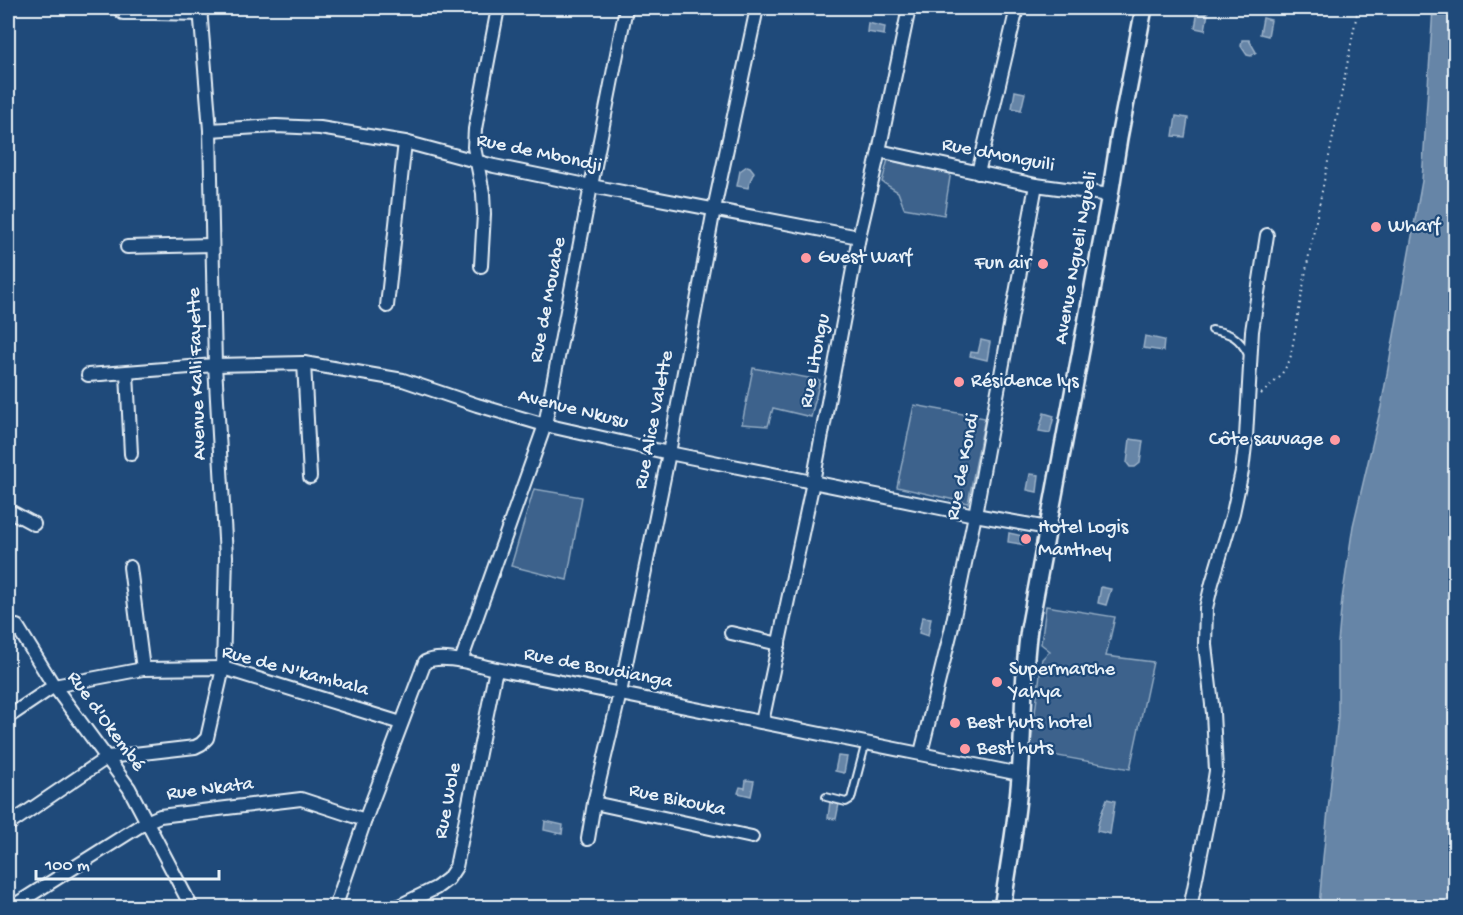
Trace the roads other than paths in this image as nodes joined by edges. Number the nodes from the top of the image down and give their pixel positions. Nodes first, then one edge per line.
1 (118, 8) edge
2 (498, 8) edge
3 (626, 8) edge
4 (757, 8) edge
5 (909, 8) edge
6 (1017, 8) edge
7 (1144, 8) edge
8 (201, 11) edge
9 (210, 130) junction
10 (405, 142) junction
11 (879, 151) junction
12 (477, 161) junction
13 (978, 173) junction
14 (1036, 185) junction
15 (591, 186) junction
16 (1110, 195) junction
17 (714, 209) junction
18 (1267, 235) dead end
19 (859, 237) junction
20 (212, 245) junction
21 (127, 247) dead end
22 (481, 266) dead end
23 (387, 306) dead end
24 (1212, 330) dead end
25 (1250, 358) junction
26 (304, 363) junction
27 (215, 364) junction
28 (128, 373) junction
29 (88, 375) dead end
30 (545, 425) junction
31 (669, 453) junction
32 (131, 454) dead end
33 (310, 477) dead end
34 (813, 482) junction
35 (8, 510) edge
36 (975, 515) junction
37 (34, 524) dead end
38 (1048, 528) junction
39 (130, 567) dead end
40 (17, 626) dead end
41 (731, 633) dead end
42 (778, 644) junction
43 (461, 661) junction
44 (223, 668) junction
45 (143, 669) junction
46 (496, 669) junction
47 (54, 686) junction
48 (620, 693) junction
49 (8, 717) edge
50 (762, 722) junction
51 (401, 723) junction
52 (866, 742) junction
53 (921, 753) junction
54 (108, 757) junction
55 (1020, 774) junction
56 (826, 797) dead end
57 (594, 803) junction
58 (365, 820) junction
59 (146, 822) junction
60 (8, 825) edge
61 (752, 837) dead end
62 (588, 839) dead end
63 (10, 908) edge
64 (192, 908) edge
65 (335, 908) edge
66 (395, 908) edge
67 (1002, 908) edge
68 (1190, 908) edge

1 - 8 street
2 - 12 street
3 - 15 street, Rue de Mouabe
4 - 17 street, Rue Alice Valette
5 - 11 street, Rue Litongu
6 - 13 street
7 - 16 street, Avenue Ngueli Ngueli
8 - 9 street, Avenue Kalli Fayette
9 - 10 street, Rue de Mbondji
9 - 20 street, Avenue Kalli Fayette
10 - 12 street, Rue de Mbondji
10 - 23 street
11 - 13 street, Rue dMonguili
11 - 19 street, Rue Litongu
12 - 15 street, Rue de Mbondji
12 - 22 street
13 - 14 street, Rue dMonguili
14 - 16 street, Rue dMonguili
14 - 36 street, Rue de Kondi
15 - 17 street, Rue de Mbondji
15 - 30 street, Rue de Mouabe
16 - 38 street, Avenue Ngueli Ngueli
17 - 19 street, Rue de Mbondji
17 - 31 street, Rue Alice Valette
18 - 25 street
19 - 34 street, Rue Litongu
20 - 21 street
20 - 27 street, Avenue Kalli Fayette
24 - 25 lane
25 - 68 street
26 - 27 street, Avenue Nkusu
26 - 30 street, Avenue Nkusu
26 - 33 street
27 - 28 street, Avenue Nkusu
27 - 44 street, Avenue Kalli Fayette
28 - 29 street, Avenue Nkusu
28 - 32 street
30 - 31 street, Avenue Nkusu
30 - 43 street, Rue de Mouabe
31 - 34 street, Avenue Nkusu
31 - 48 street, Rue Alice Valette
34 - 36 street, Avenue Nkusu
34 - 42 street, Rue Litongu
35 - 37 street
36 - 38 street, Avenue Nkusu
36 - 53 street, Rue de Kondi
38 - 55 street, Avenue Ngueli Ngueli
39 - 45 street
40 - 47 street, Rue d'Okembé
41 - 42 street
42 - 50 street, Rue Litongu
43 - 46 street, Rue de Boudianga
43 - 51 street, Rue de Boudianga
44 - 45 street, Rue de N'kambala
44 - 51 street, Rue de N'kambala
44 - 54 street, Avenue Kalli Fayette
45 - 47 street, Rue de N'kambala
46 - 48 street, Rue de Boudianga
46 - 66 street, Rue Wole
47 - 49 street, Rue de N'kambala
47 - 54 street, Rue d'Okembé
48 - 50 street, Rue de Boudianga
48 - 57 street, Rue Alice Valette
50 - 52 street, Rue de Boudianga
51 - 58 street, Rue de Boudianga
52 - 53 street, Rue de Boudianga
52 - 56 lane
53 - 55 street, Rue de Boudianga
54 - 59 street, Rue d'Okembé
54 - 60 street
55 - 67 street, Avenue Ngueli Ngueli
57 - 61 street, Rue Bikouka
57 - 62 street, Rue Alice Valette
58 - 59 street, Rue Nkata
58 - 65 street, Rue de Boudianga
59 - 63 street, Rue Nkata
59 - 64 street, Rue d'Okembé

